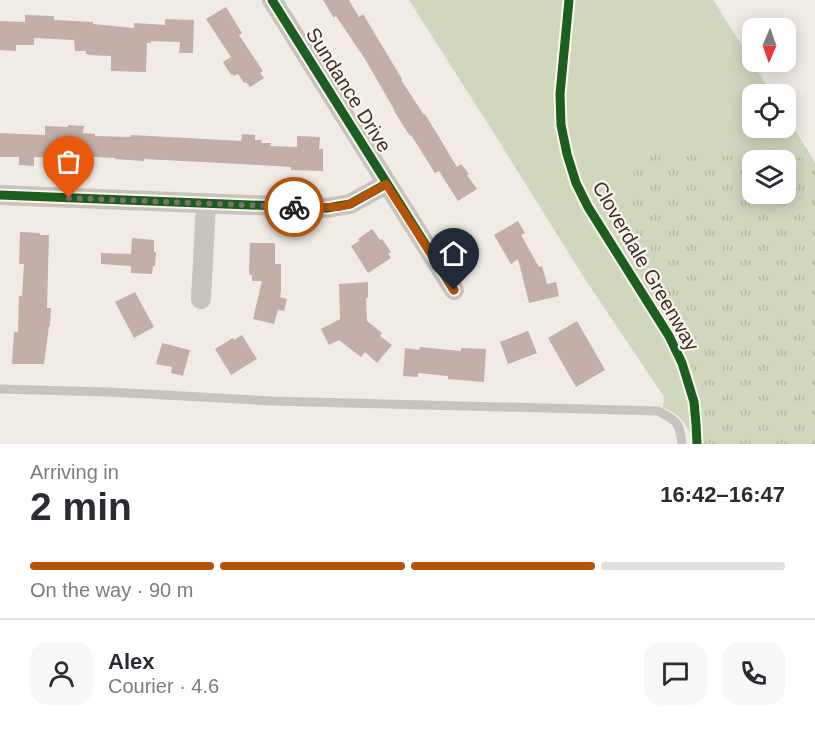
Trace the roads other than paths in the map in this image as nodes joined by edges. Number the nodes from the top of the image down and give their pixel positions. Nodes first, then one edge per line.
1 (272, 0) edge
2 (386, 184) junction
3 (0, 195) edge
4 (206, 204) junction
5 (454, 290) dead end
6 (201, 299) dead end
7 (0, 389) edge
8 (682, 444) edge

1 - 2 street, Sundance Drive
2 - 4 street
2 - 5 street, Sundance Drive
3 - 4 street
4 - 6 street
7 - 8 lane

